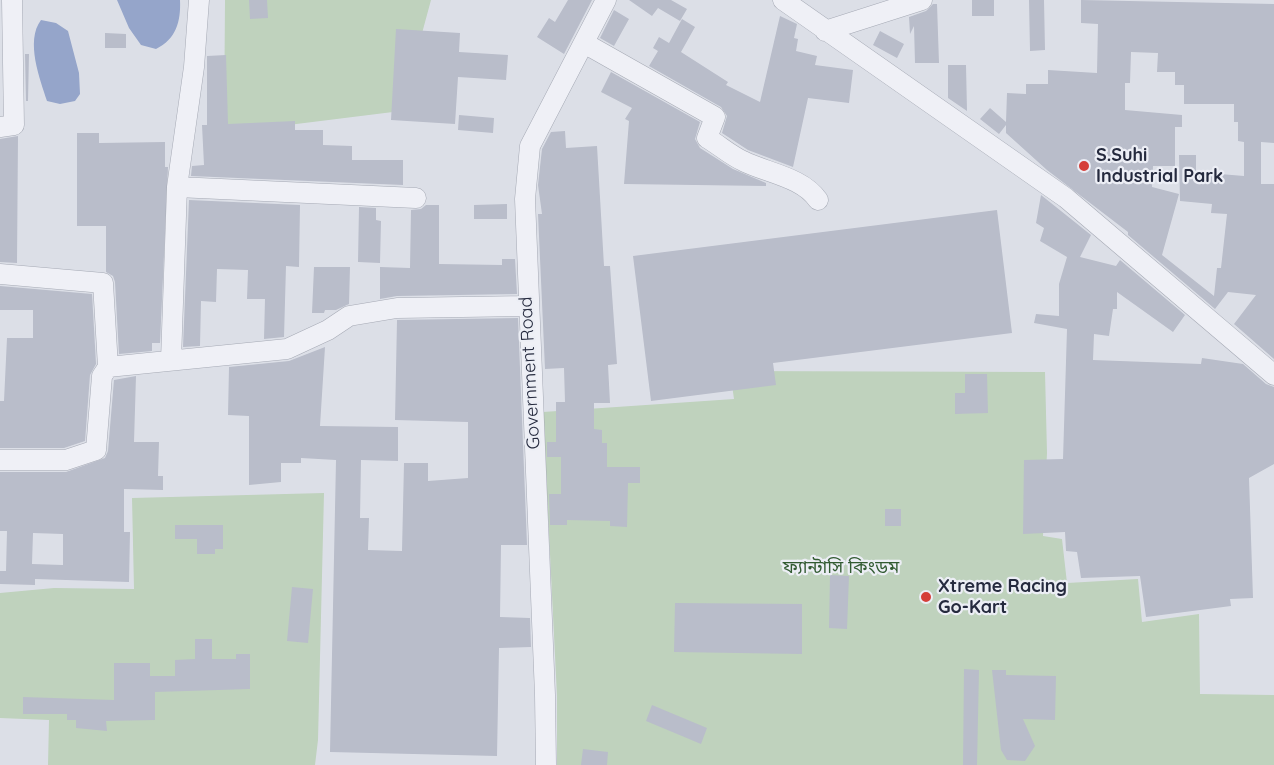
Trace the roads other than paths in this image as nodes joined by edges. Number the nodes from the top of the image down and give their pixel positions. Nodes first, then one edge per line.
1 (12, 0) edge
2 (199, 0) edge
3 (606, 0) edge
4 (783, 0) edge
5 (922, 0) edge
6 (861, 9) edge
7 (825, 31) junction
8 (584, 43) junction
9 (0, 127) edge
10 (177, 187) junction
11 (416, 198) dead end
12 (818, 200) dead end
13 (0, 274) edge
14 (527, 306) junction
15 (171, 360) junction
16 (108, 367) junction
17 (1274, 375) edge
18 (0, 460) edge
19 (546, 765) edge

1 - 9 street
2 - 10 street
3 - 8 street, Government Road
4 - 7 street
5 - 6 street
6 - 7 street
7 - 17 street
8 - 12 street
8 - 14 street, Government Road
10 - 11 street
10 - 15 street
13 - 16 street
14 - 15 street
14 - 19 street, Government Road
15 - 16 street
16 - 18 street

